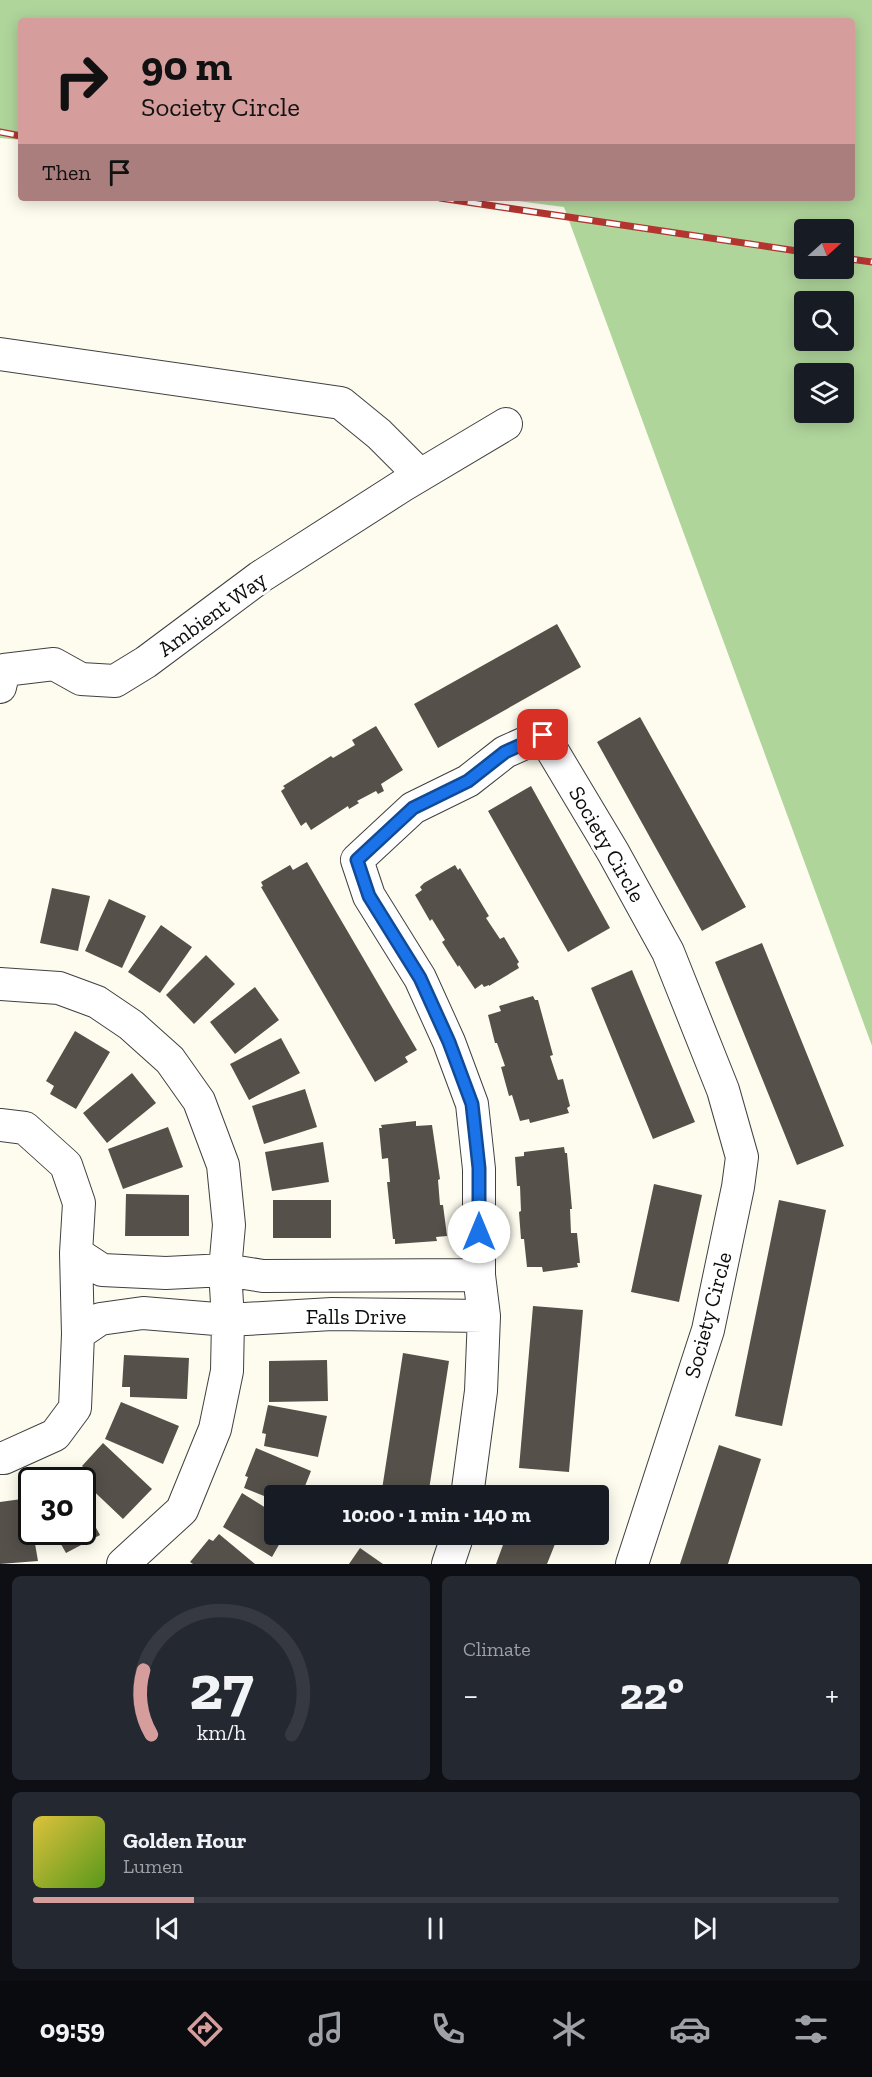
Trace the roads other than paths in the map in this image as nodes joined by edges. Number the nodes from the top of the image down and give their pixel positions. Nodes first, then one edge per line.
1 (0, 354) edge
2 (506, 424) dead end
3 (420, 476) junction
4 (0, 687) edge
5 (0, 984) edge
6 (0, 1125) edge
7 (76, 1253) junction
8 (225, 1270) junction
9 (479, 1275) junction
10 (484, 1316) junction
11 (228, 1320) junction
12 (78, 1334) junction
13 (0, 1458) edge
14 (468, 1485) edge
15 (454, 1545) edge
16 (123, 1564) edge
17 (448, 1564) edge
18 (632, 1564) edge

1 - 3 street
2 - 3 street, Ambient Way
3 - 4 street, Ambient Way
5 - 8 street
6 - 7 street
7 - 8 street, Falls Drive
7 - 12 street
8 - 9 street, Falls Drive
8 - 11 street
9 - 10 street, Society Circle
9 - 18 street, Society Circle
10 - 11 street, Falls Drive
10 - 14 street, Society Circle
11 - 12 street, Falls Drive
11 - 16 street
12 - 13 street
15 - 17 street

